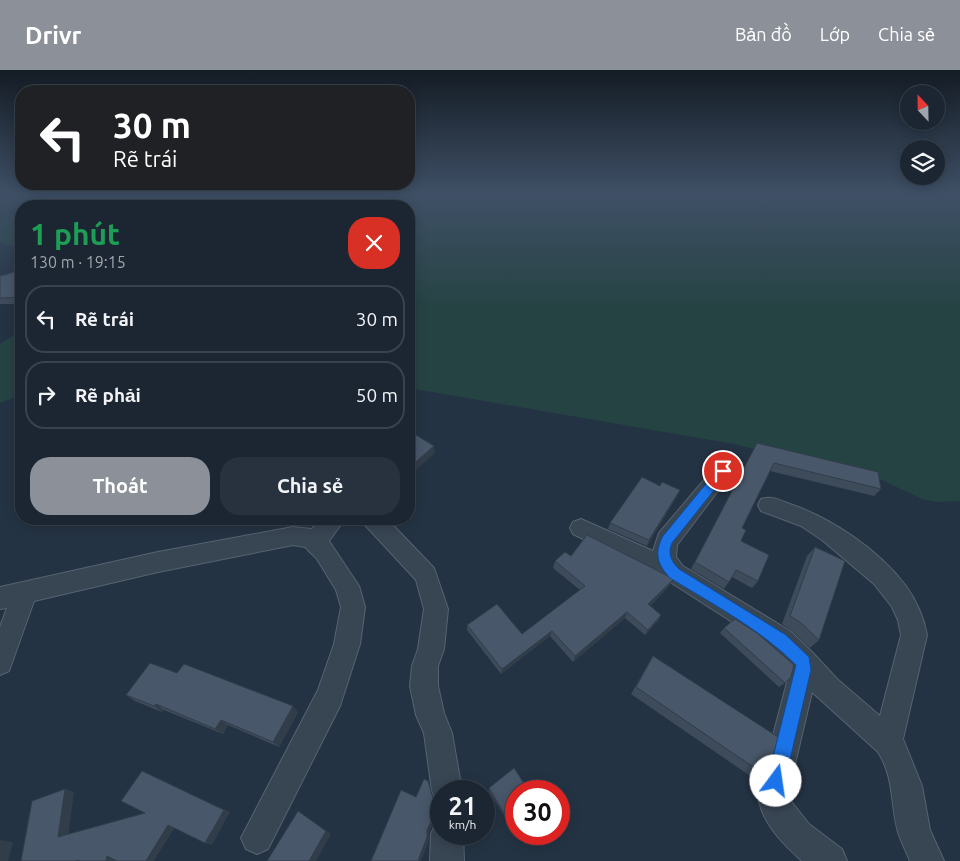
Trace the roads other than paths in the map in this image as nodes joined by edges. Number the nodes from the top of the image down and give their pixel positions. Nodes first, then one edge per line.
1 (723, 471) dead end
2 (769, 505) dead end
3 (379, 525) edge
4 (581, 528) dead end
5 (324, 530) edge
6 (675, 574) junction
7 (25, 592) junction
8 (0, 598) edge
9 (0, 662) edge
10 (804, 662) junction
11 (888, 742) junction
12 (446, 780) edge
13 (257, 838) dead end
14 (447, 845) edge
15 (447, 861) edge
16 (830, 861) edge
17 (926, 861) edge

1 - 6 street
2 - 11 street
3 - 12 street
4 - 6 street
5 - 7 street
5 - 13 street
6 - 10 street
7 - 8 street
7 - 9 street
10 - 11 street
10 - 16 street
11 - 17 street
14 - 15 street

